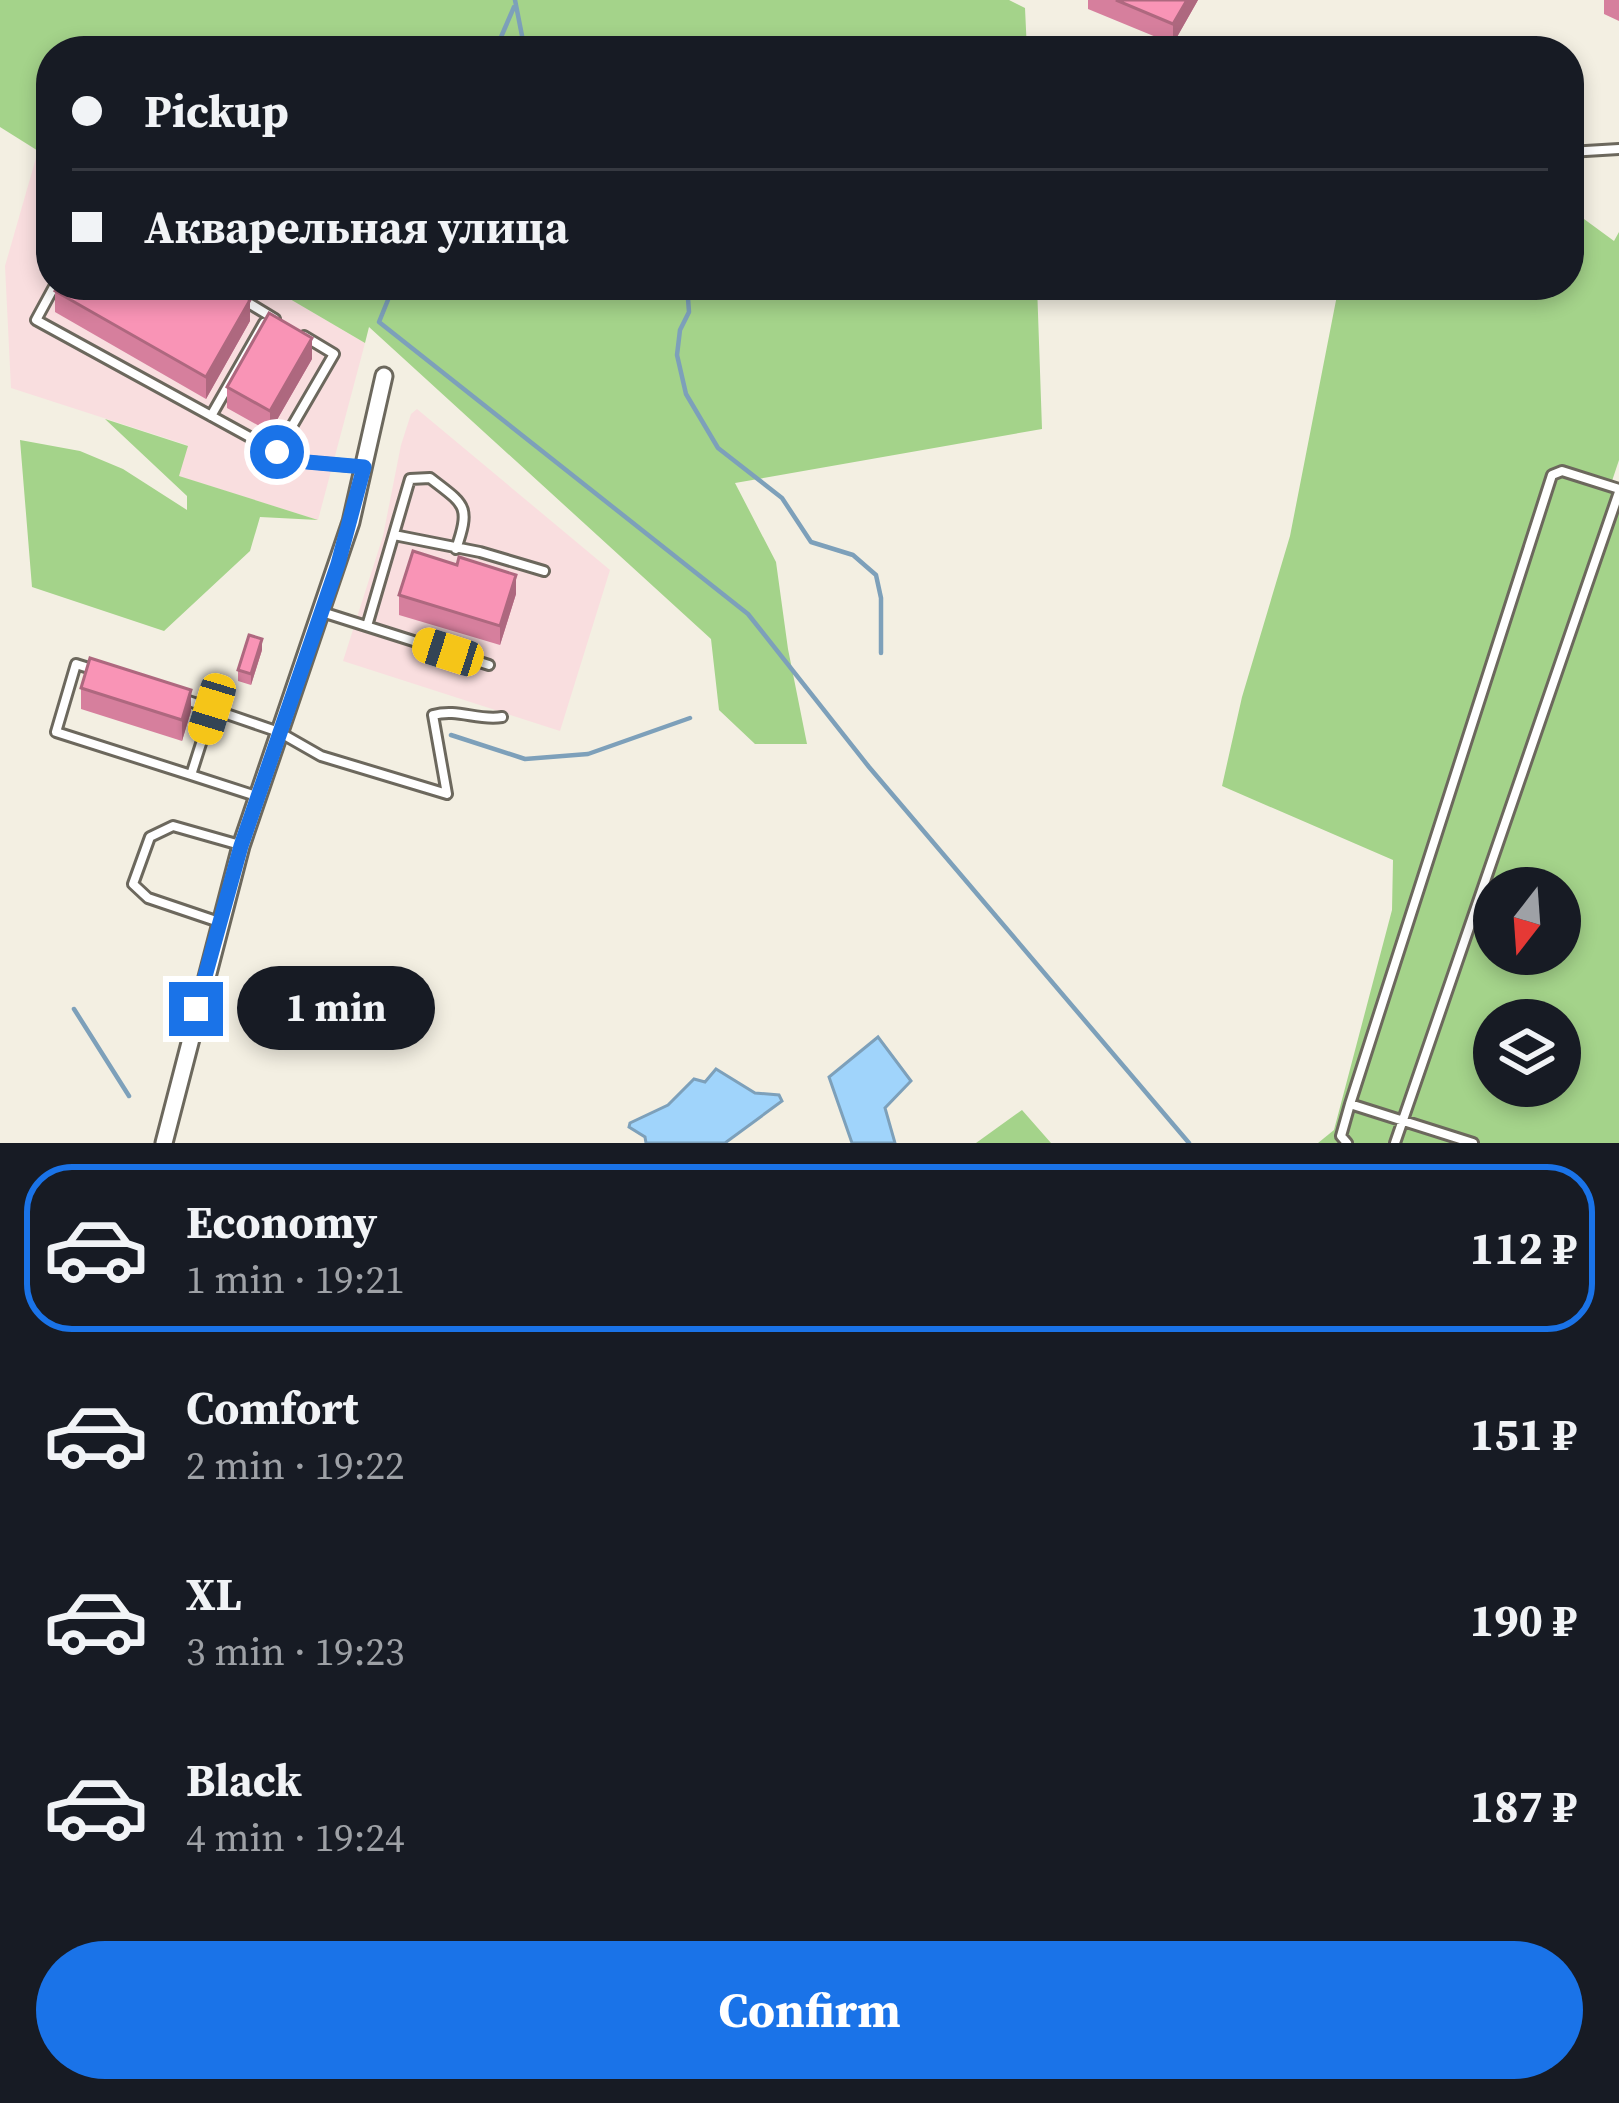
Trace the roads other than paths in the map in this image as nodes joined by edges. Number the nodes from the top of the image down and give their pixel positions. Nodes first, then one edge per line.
1 (1619, 149) edge
2 (1584, 151) edge
3 (47, 300) edge
4 (243, 300) edge
5 (268, 315) junction
6 (285, 325) edge
7 (301, 334) edge
8 (384, 376) dead end
9 (211, 416) junction
10 (277, 452) junction
11 (364, 467) junction
12 (1619, 491) edge
13 (394, 535) junction
14 (456, 549) junction
15 (544, 572) dead end
16 (322, 612) junction
17 (367, 626) junction
18 (489, 665) dead end
19 (99, 671) edge
20 (166, 694) edge
21 (212, 709) junction
22 (502, 717) dead end
23 (279, 732) junction
24 (191, 775) junction
25 (256, 796) junction
26 (241, 846) junction
27 (219, 922) junction
28 (1351, 1104) junction
29 (1402, 1120) junction
30 (164, 1143) edge
31 (1347, 1143) edge
32 (1395, 1143) edge
33 (1473, 1143) edge

1 - 2 lane
3 - 9 lane
4 - 5 lane
5 - 6 lane
5 - 9 lane
7 - 10 lane
8 - 11 street
9 - 10 lane
10 - 11 lane
11 - 16 street
12 - 28 lane
12 - 29 lane
13 - 14 lane
13 - 14 lane
13 - 17 lane
14 - 15 lane
16 - 17 lane
16 - 23 street
17 - 18 lane
19 - 24 lane
20 - 21 lane
21 - 23 lane
21 - 24 lane
22 - 23 lane
23 - 25 street
24 - 25 lane
25 - 26 street
26 - 27 street
26 - 27 lane
27 - 30 street
28 - 29 lane
28 - 31 lane
29 - 32 lane
29 - 33 lane

